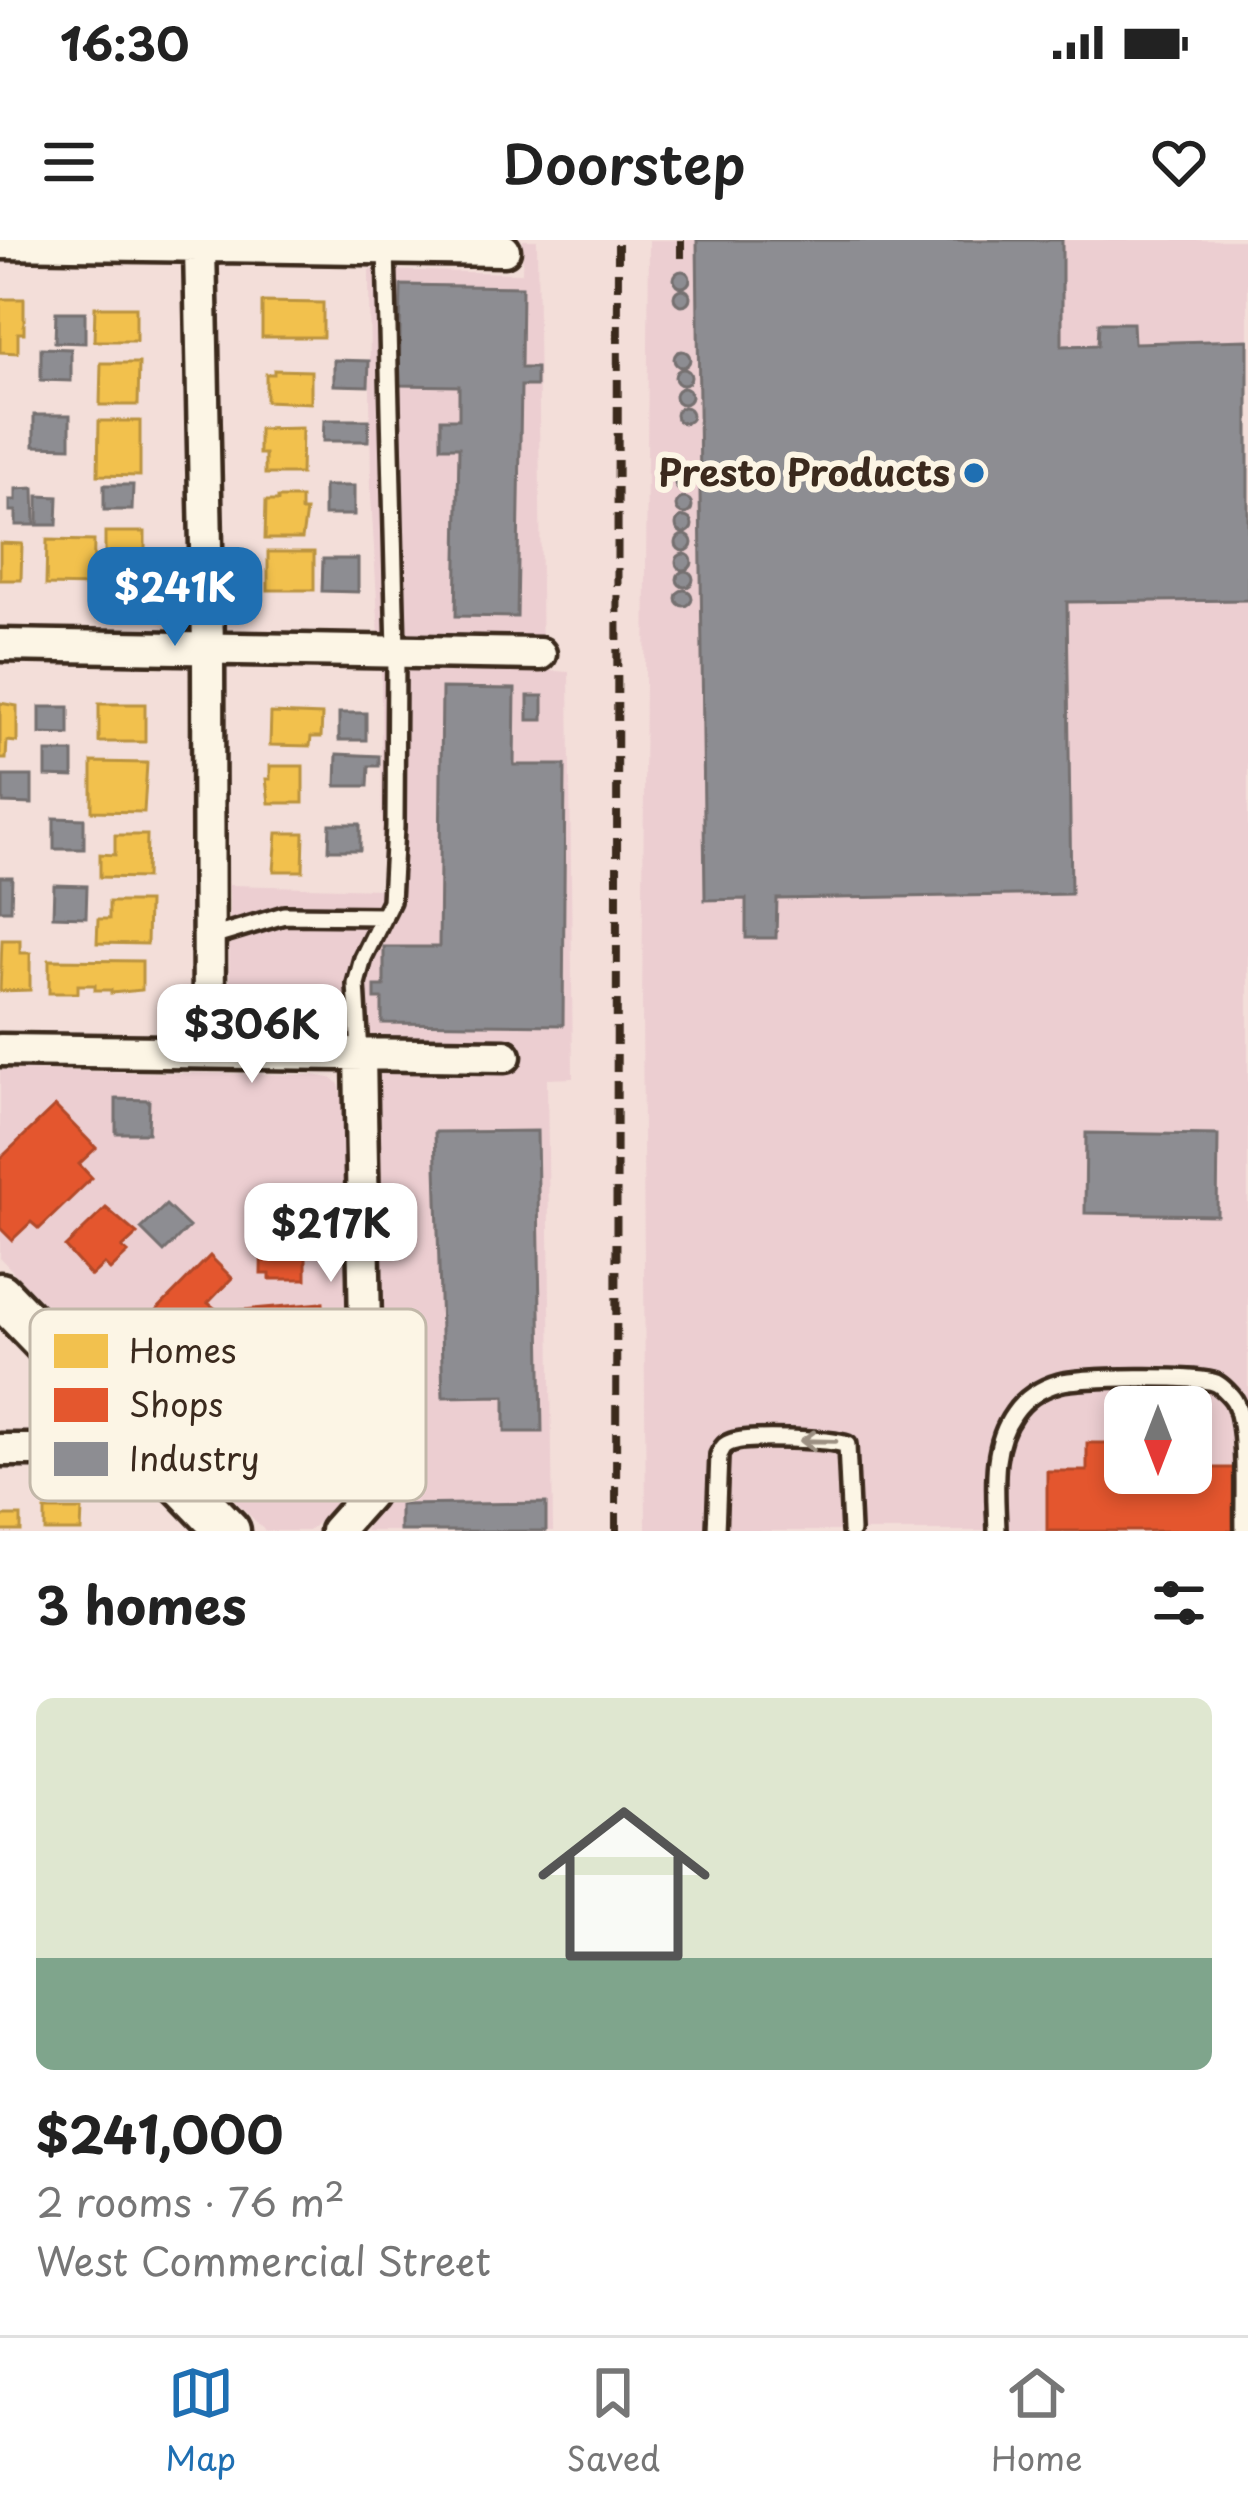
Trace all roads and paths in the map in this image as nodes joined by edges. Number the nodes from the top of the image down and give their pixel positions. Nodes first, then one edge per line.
1 (0, 243) edge
2 (200, 243) edge
3 (386, 248) junction
4 (504, 250) dead end
5 (0, 645) edge
6 (208, 648) junction
7 (396, 651) junction
8 (540, 654) dead end
9 (384, 916) junction
10 (208, 938) junction
11 (0, 1050) edge
12 (209, 1052) junction
13 (360, 1054) junction
14 (505, 1056) dead end
15 (0, 1295) edge
16 (365, 1309) edge
17 (30, 1326) edge
18 (198, 1501) edge
19 (363, 1501) edge
20 (228, 1531) edge
21 (336, 1531) edge
22 (716, 1531) edge
23 (851, 1531) edge
24 (997, 1531) edge
25 (1244, 1531) edge

1 - 2 street
2 - 3 street
2 - 6 street
3 - 4 street
3 - 7 lane
5 - 6 street
6 - 7 street
6 - 10 street
7 - 8 street
7 - 9 lane
9 - 10 lane
9 - 13 lane
10 - 12 street
11 - 12 street
12 - 13 street
13 - 14 street
13 - 16 street
15 - 17 main road
18 - 20 main road
19 - 21 street
23 -> 22 lane
24 - 25 lane

